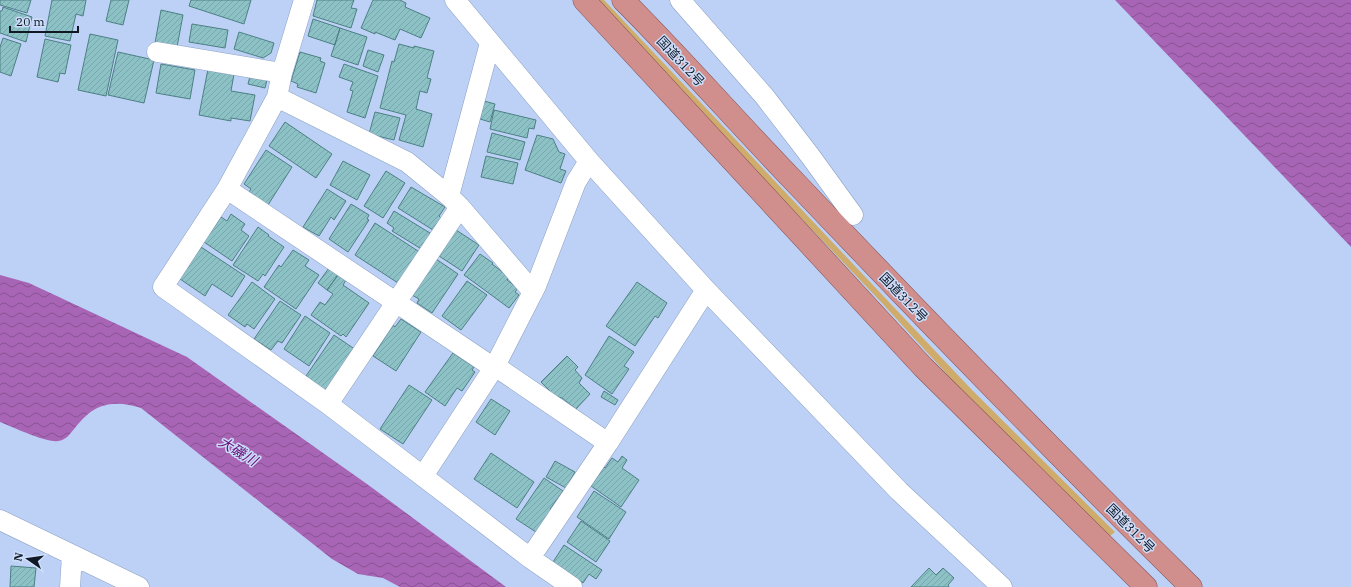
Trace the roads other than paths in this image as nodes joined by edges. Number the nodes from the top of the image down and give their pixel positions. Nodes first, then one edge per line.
1 (304, 0) edge
2 (455, 0) edge
3 (584, 0) edge
4 (623, 0) edge
5 (680, 0) edge
6 (490, 43) junction
7 (157, 52) dead end
8 (282, 73) junction
9 (277, 97) junction
10 (589, 161) junction
11 (227, 189) junction
12 (455, 201) junction
13 (853, 215) dead end
14 (706, 290) junction
15 (533, 292) junction
16 (396, 303) junction
17 (494, 367) junction
18 (328, 404) junction
19 (608, 444) junction
20 (423, 476) junction
21 (0, 520) edge
22 (72, 555) junction
23 (530, 558) junction
24 (70, 587) edge
25 (140, 587) edge
26 (572, 587) edge
27 (1002, 587) edge
28 (1146, 587) edge
29 (1191, 587) edge

1 - 8 street
2 - 6 street
3 - 28 highway
4 - 29 highway, 国道312号
5 - 13 street
6 - 10 street
6 - 12 street
7 - 8 street
8 - 9 street
9 - 11 street
9 - 12 street
10 - 14 street
10 - 15 street
11 - 16 street
11 - 18 street
12 - 15 street
12 - 16 street
14 - 19 street
14 - 27 street
15 - 17 street
16 - 17 street
16 - 18 street
17 - 19 street
17 - 20 street
18 - 20 street
19 - 23 street
20 - 23 street
21 - 22 street
22 - 24 street
22 - 25 street
23 - 26 street

